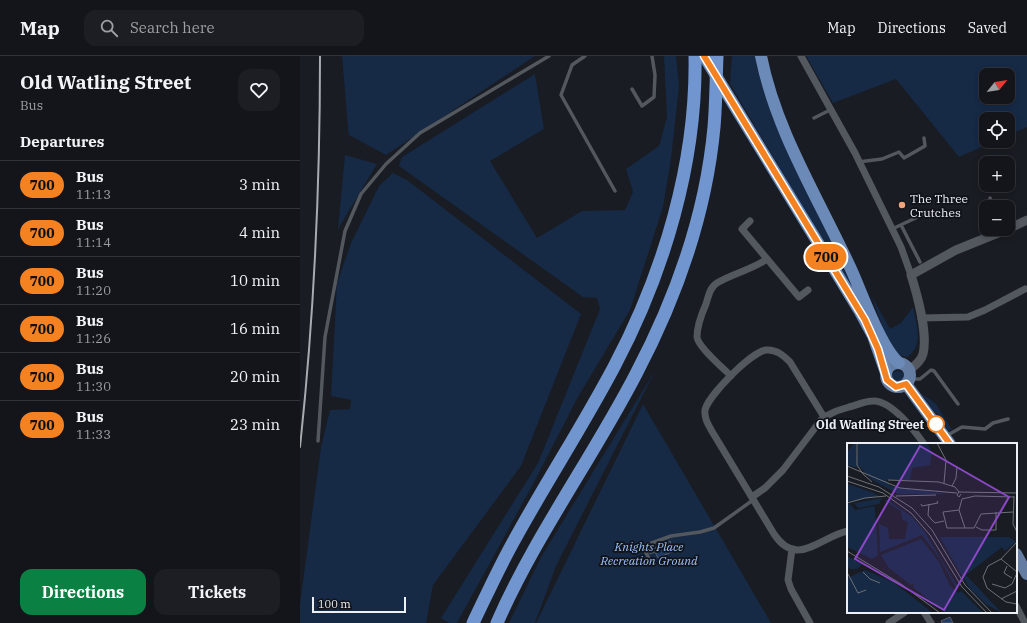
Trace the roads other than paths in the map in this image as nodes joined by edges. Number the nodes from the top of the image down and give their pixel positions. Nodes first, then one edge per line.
1 (549, 56) edge
2 (585, 56) edge
3 (652, 56) edge
4 (695, 56) edge
5 (704, 56) edge
6 (717, 56) edge
7 (725, 56) edge
8 (761, 56) edge
9 (801, 56) edge
10 (632, 89) dead end
11 (830, 110) junction
12 (814, 118) dead end
13 (714, 128) junction
14 (924, 138) dead end
15 (858, 162) junction
16 (615, 191) dead end
17 (922, 216) dead end
18 (1027, 220) edge
19 (750, 221) dead end
20 (901, 225) junction
21 (1015, 225) edge
22 (892, 229) junction
23 (989, 236) edge
24 (767, 259) junction
25 (920, 262) dead end
26 (911, 275) junction
27 (1025, 289) dead end
28 (808, 290) dead end
29 (921, 318) junction
30 (886, 373) junction
31 (906, 374) junction
32 (731, 376) junction
33 (958, 404) dead end
34 (824, 417) junction
35 (1008, 419) dead end
36 (948, 440) edge
37 (318, 441) dead end
38 (923, 443) edge
39 (752, 499) junction
40 (847, 531) edge
41 (792, 549) junction
42 (1018, 555) edge
43 (651, 562) dead end
44 (1027, 574) edge
45 (1017, 608) edge
46 (904, 613) edge
47 (925, 613) edge
48 (473, 623) edge
49 (497, 623) edge
50 (810, 623) edge
51 (889, 623) edge
52 (931, 623) edge
53 (1025, 623) edge

1 - 37 lane
2 - 16 lane
3 - 10 lane
4 - 48 highway
5 - 30 highway
6 - 13 highway
7 - 13 highway
8 - 31 highway
9 - 11 street
11 - 12 lane
11 - 15 street
13 - 49 highway
14 - 15 lane
15 - 22 street
17 - 20 lane
18 - 21 street
19 - 24 street
20 - 22 lane
20 - 25 lane
22 - 26 street
23 - 26 street
24 - 28 street
24 - 32 street
26 - 29 street
27 - 29 street
29 - 31 street
30 - 31 main road
30 - 31 main road
31 - 33 lane
31 - 36 main road
32 - 34 street
32 - 39 street
34 - 38 street
34 - 39 street
35 - 36 lane
39 - 41 street
39 - 43 lane
40 - 41 street
41 - 50 street
42 - 44 main road
45 - 53 street
46 - 51 street
47 - 52 street

